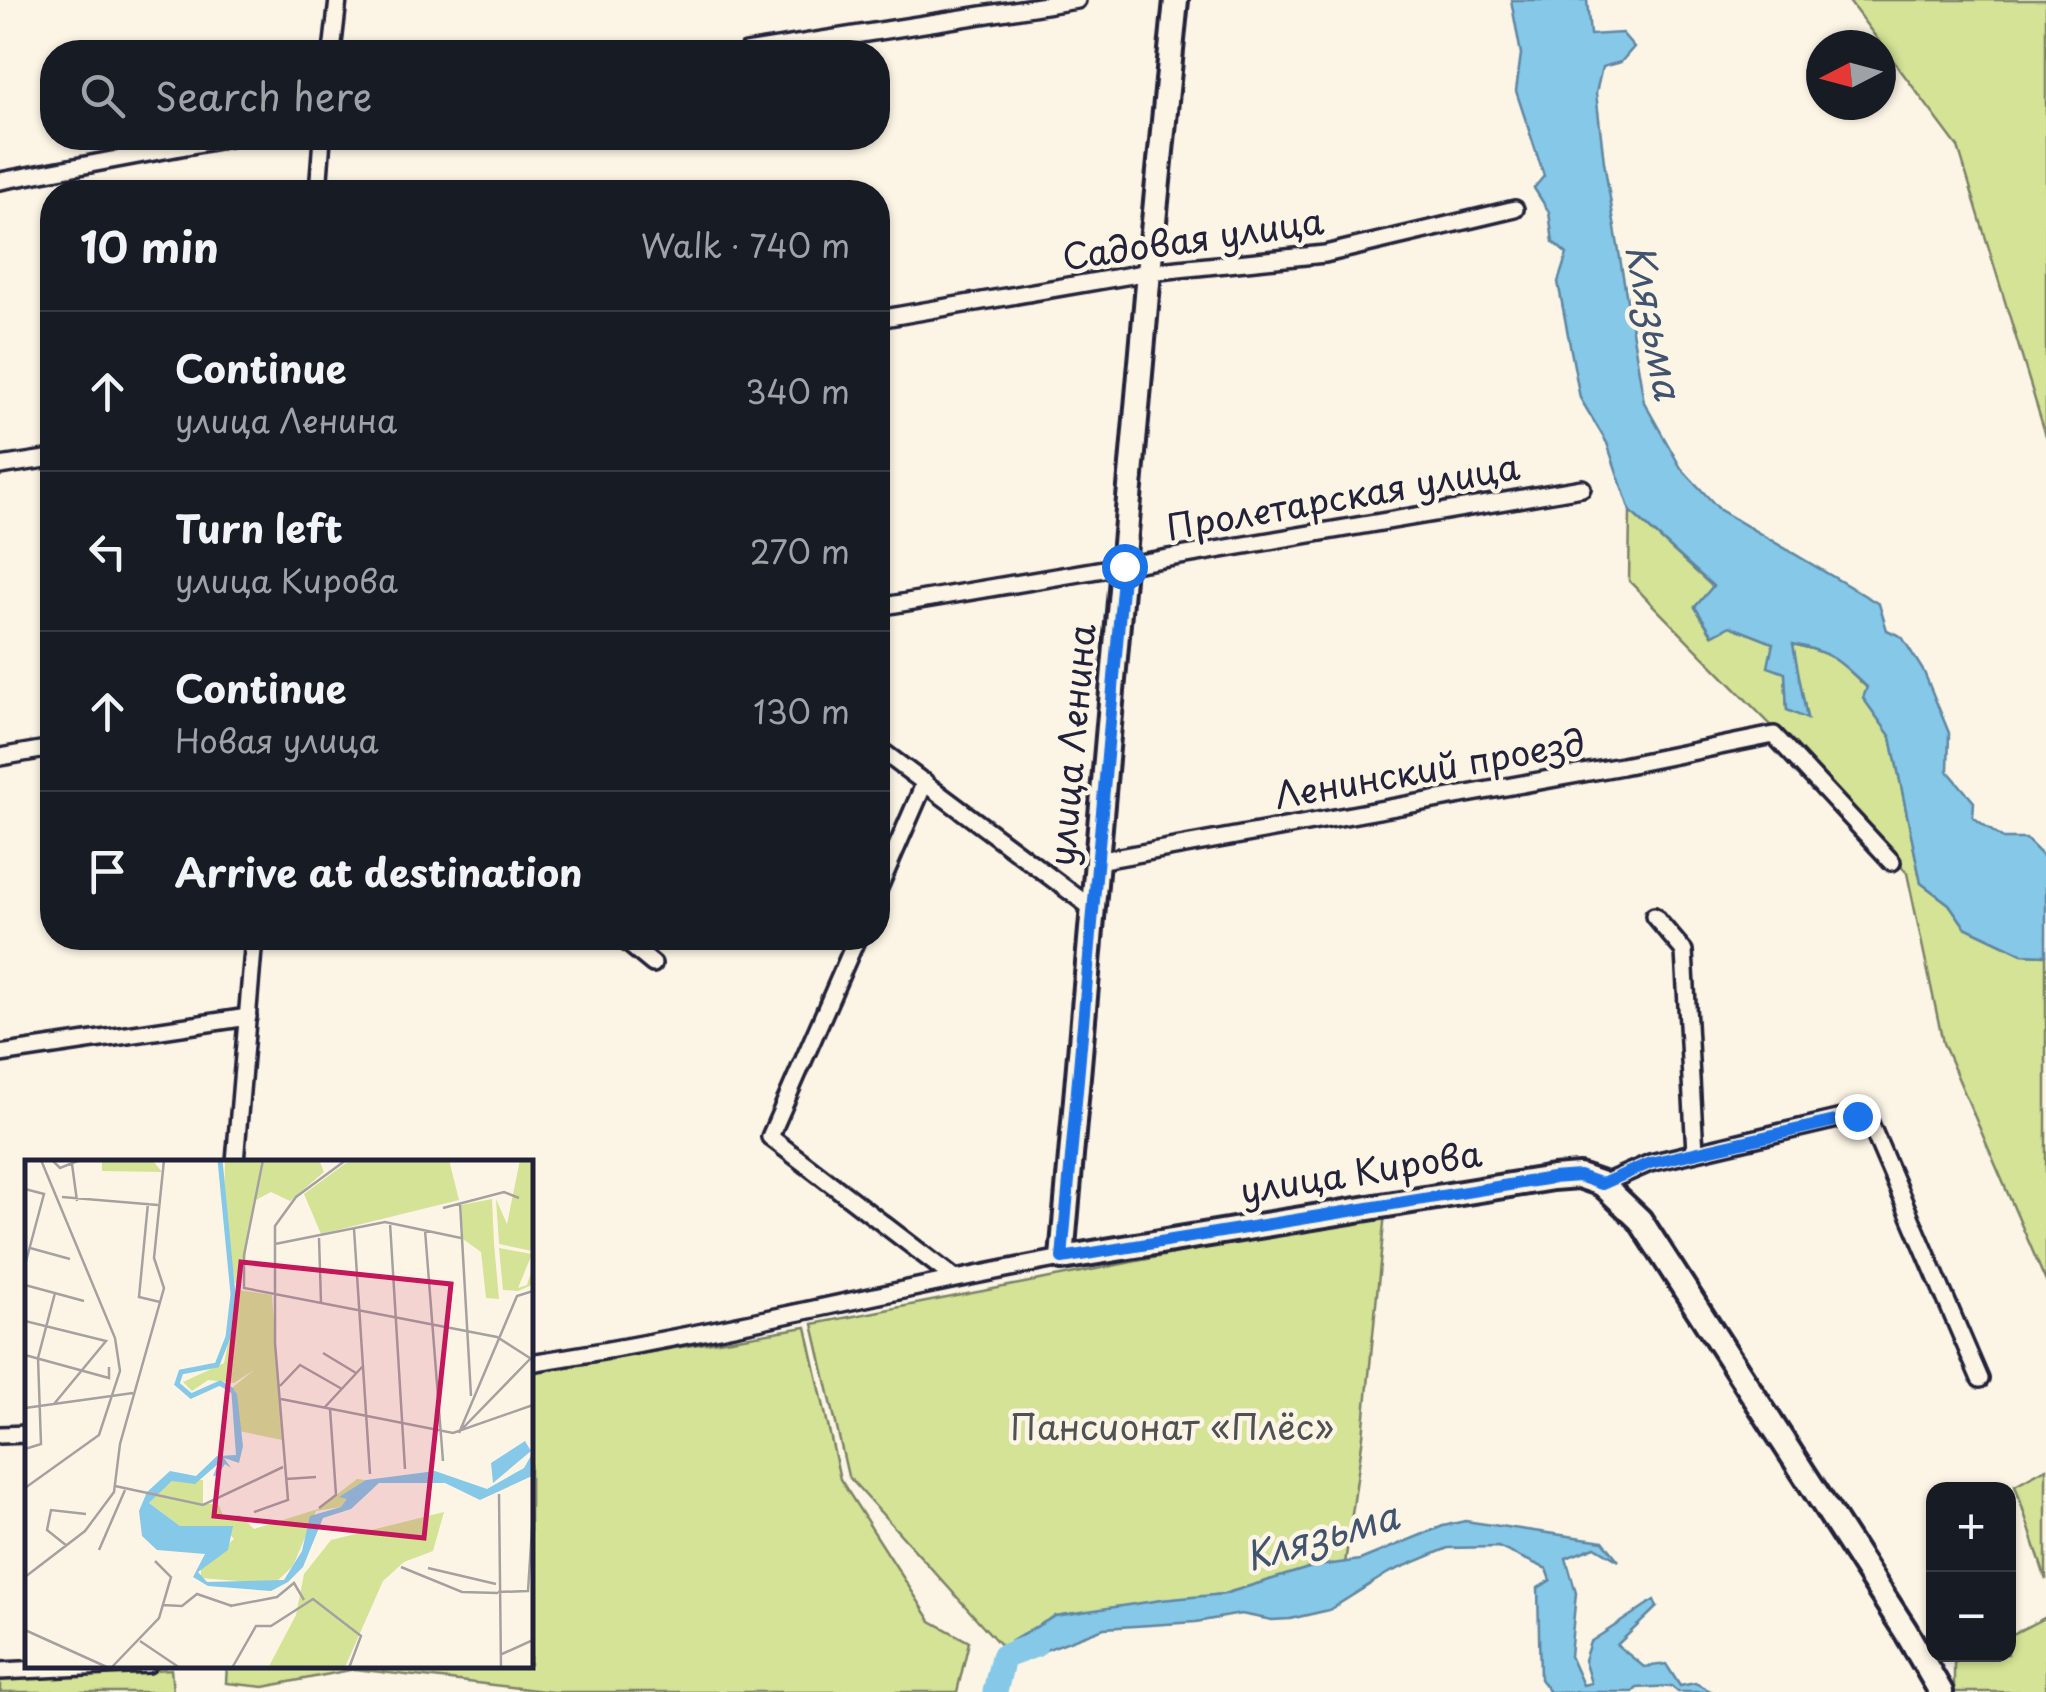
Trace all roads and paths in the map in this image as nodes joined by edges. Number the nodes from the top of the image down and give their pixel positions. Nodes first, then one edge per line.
1 (338, 0) edge
2 (1078, 0) edge
3 (1176, 0) edge
4 (333, 40) edge
5 (823, 40) edge
6 (165, 150) edge
7 (321, 150) edge
8 (319, 180) edge
9 (0, 181) edge
10 (1514, 209) dead end
11 (1149, 272) junction
12 (890, 317) edge
13 (40, 460) edge
14 (0, 466) edge
15 (1582, 488) dead end
16 (1124, 566) junction
17 (890, 605) edge
18 (40, 750) edge
19 (890, 757) edge
20 (0, 758) edge
21 (924, 782) junction
22 (1097, 861) junction
23 (890, 862) edge
24 (1892, 862) dead end
25 (1093, 910) junction
26 (1654, 916) dead end
27 (253, 950) edge
28 (636, 950) edge
29 (852, 950) edge
30 (654, 964) dead end
31 (248, 1016) junction
32 (0, 1054) edge
33 (1695, 1152) junction
34 (235, 1160) edge
35 (1602, 1184) junction
36 (1062, 1258) junction
37 (954, 1278) junction
38 (532, 1362) edge
39 (1980, 1378) dead end
40 (25, 1434) edge
41 (0, 1435) edge
42 (85, 1667) edge
43 (0, 1671) edge
44 (1940, 1692) edge

1 - 4 street
2 - 5 street
3 - 11 street, улица Ленина
6 - 9 street
7 - 8 street
10 - 11 street, Садовая улица
11 - 12 street, Садовая улица
11 - 16 street, улица Ленина
13 - 14 street
15 - 16 street, Пролетарская улица
16 - 17 street, Пролетарская улица
16 - 22 street, улица Ленина
18 - 20 street
19 - 21 street
21 - 23 street
21 - 25 street
22 - 24 street, Ленинский проезд
22 - 25 street, улица Ленина
25 - 36 street, улица Ленина
26 - 33 street
27 - 31 street
28 - 30 street
29 - 37 street
31 - 32 street
31 - 34 street
33 - 35 street
33 - 39 street
35 - 36 street, улица Кирова
35 - 44 street
36 - 37 street, улица Кирова
37 - 38 street, улица Кирова
40 - 41 street
42 - 43 street

